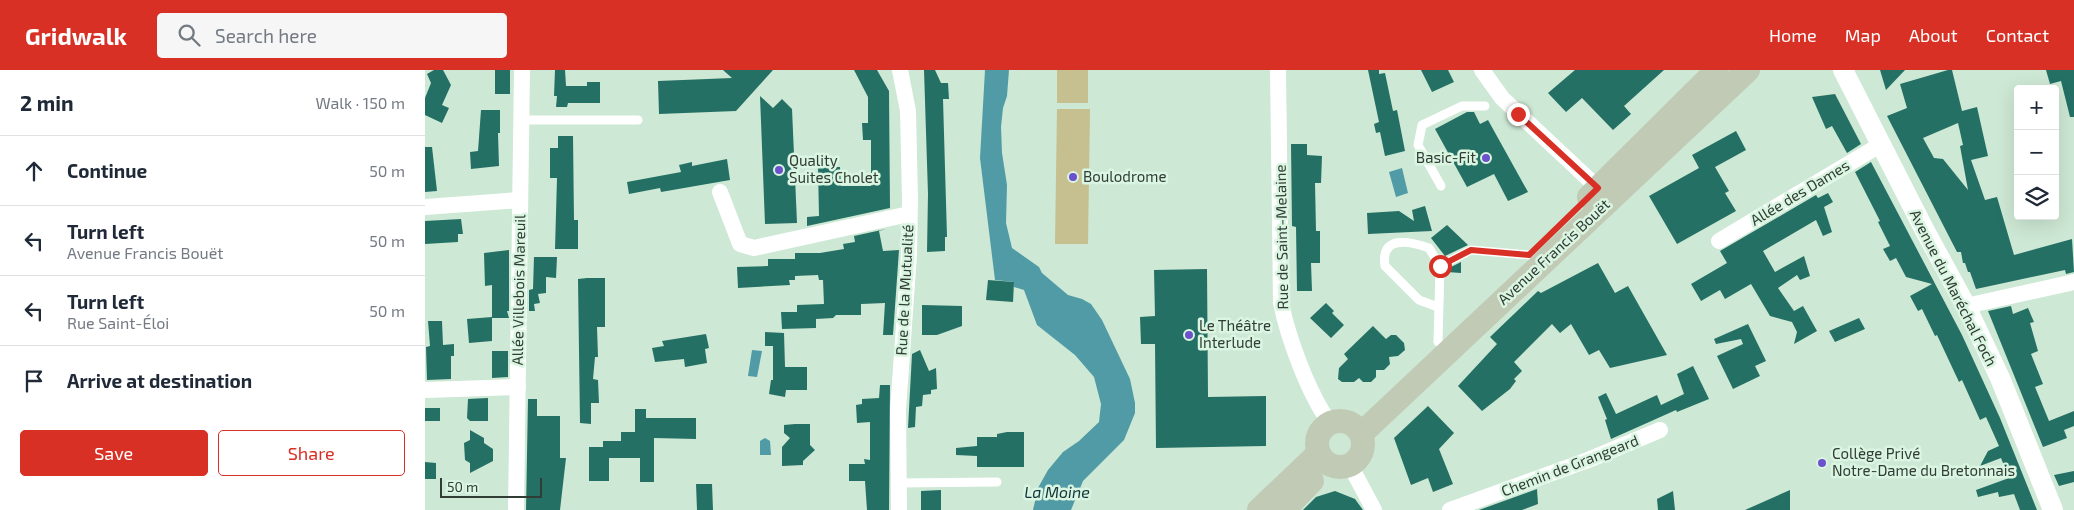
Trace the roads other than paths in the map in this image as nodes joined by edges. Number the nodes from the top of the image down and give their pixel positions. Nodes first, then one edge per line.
1 (521, 70) edge
2 (900, 70) edge
3 (1278, 70) edge
4 (1482, 70) edge
5 (1717, 70) edge
6 (1843, 70) edge
7 (1751, 72) edge
8 (1485, 106) dead end
9 (521, 120) junction
10 (638, 120) dead end
11 (1880, 145) junction
12 (1441, 186) dead end
13 (1598, 188) junction
14 (719, 192) dead end
15 (520, 200) junction
16 (425, 207) edge
17 (909, 214) junction
18 (1719, 241) dead end
19 (1529, 255) junction
20 (1440, 266) junction
21 (2074, 282) edge
22 (1966, 306) junction
23 (1438, 307) junction
24 (1438, 342) junction
25 (518, 386) junction
26 (425, 390) edge
27 (1348, 427) junction
28 (1660, 430) dead end
29 (1333, 461) junction
30 (997, 482) dead end
31 (899, 483) junction
32 (516, 510) edge
33 (899, 510) edge
34 (1259, 510) edge
35 (1283, 510) edge
36 (1374, 510) edge
37 (1450, 510) edge
38 (2053, 510) edge

1 - 9 street, Allée Villebois Mareuil
2 - 17 street, Rue de la Mutualité
3 - 27 street, Rue de Saint-Melaine
4 - 13 street
5 - 13 main road, Avenue Francis Bouët
6 - 11 street, Avenue du Maréchal Foch
7 - 27 main road, Avenue Francis Bouët
8 - 12 lane
9 - 10 lane
9 - 15 street, Allée Villebois Mareuil
11 - 18 street, Allée des Dames
11 - 22 street, Avenue du Maréchal Foch
13 - 19 main road, Avenue Francis Bouët
14 - 17 street
15 - 16 street
15 - 25 street, Allée Villebois Mareuil
17 - 31 street, Rue de la Mutualité
19 - 20 lane
19 - 24 main road, Avenue Francis Bouët
20 - 23 lane
20 - 23 lane
21 - 22 street
22 - 38 street, Avenue du Maréchal Foch
23 - 24 lane
24 - 27 main road, Avenue Francis Bouët
25 - 26 street
25 - 32 street, Allée Villebois Mareuil
27 - 29 main road
27 - 29 main road
28 - 37 street, Chemin de Grangeard
29 - 34 main road
29 - 35 main road
29 - 36 street
30 - 31 lane
31 - 33 street, Rue de la Mutualité

